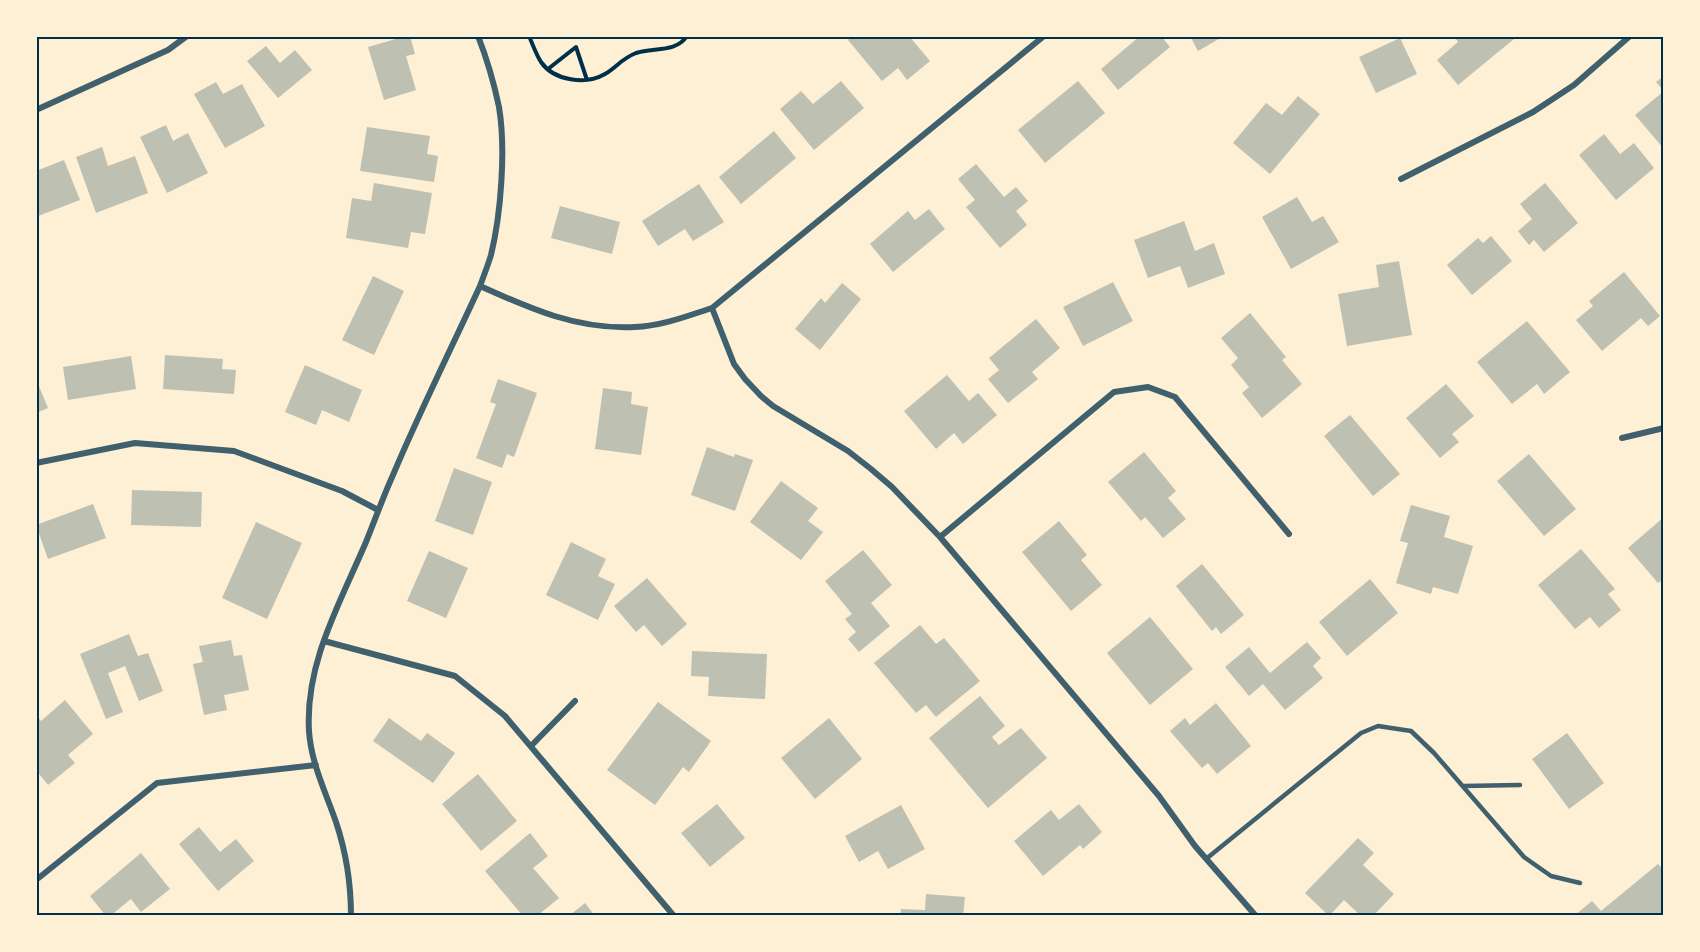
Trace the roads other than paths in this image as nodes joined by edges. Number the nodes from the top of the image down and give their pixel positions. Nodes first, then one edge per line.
1 (187, 36) edge
2 (478, 36) edge
3 (1044, 36) edge
4 (1630, 36) edge
5 (36, 110) edge
6 (1401, 179) dead end
7 (480, 286) junction
8 (712, 308) junction
9 (1664, 428) edge
10 (1622, 438) dead end
11 (36, 464) edge
12 (378, 510) junction
13 (1289, 534) dead end
14 (940, 537) junction
15 (324, 641) junction
16 (575, 701) dead end
17 (531, 746) junction
18 (316, 765) junction
19 (1463, 786) junction
20 (1520, 786) dead end
21 (1206, 859) junction
22 (36, 880) edge
23 (1581, 883) dead end
24 (351, 916) edge
25 (674, 916) edge
26 (1256, 916) edge

1 - 5 street
2 - 7 street
3 - 8 street
4 - 6 street
7 - 8 street
7 - 12 street
8 - 14 street
9 - 10 street
11 - 12 street
12 - 15 street
13 - 14 street
14 - 21 street
15 - 17 street
15 - 18 street
16 - 17 street
17 - 25 street
18 - 22 street
18 - 24 street
19 - 20 lane
19 - 21 lane
19 - 23 lane
21 - 26 street

